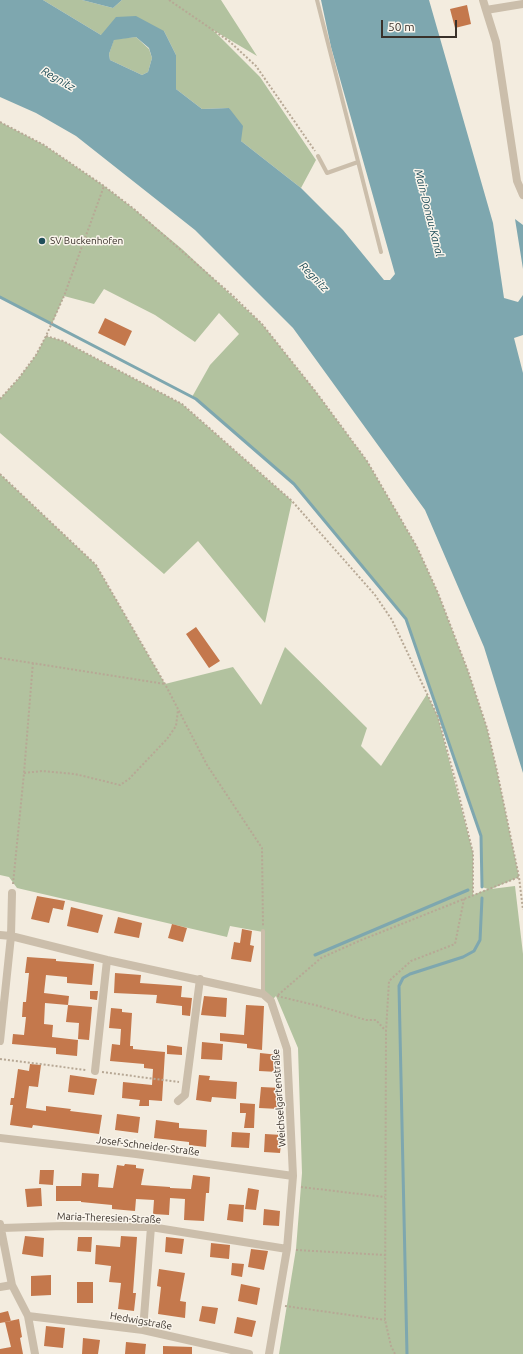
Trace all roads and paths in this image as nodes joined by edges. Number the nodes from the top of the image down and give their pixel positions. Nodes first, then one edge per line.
1 (169, 0) edge
2 (317, 0) edge
3 (483, 0) edge
4 (523, 4) edge
5 (486, 10) junction
6 (0, 122) edge
7 (318, 156) joint
8 (358, 162) junction
9 (104, 186) junction
10 (523, 195) edge
11 (381, 252) dead end
12 (46, 336) junction
13 (0, 399) edge
14 (0, 474) edge
15 (0, 658) edge
16 (33, 662) junction
17 (165, 684) junction
18 (178, 710) junction
19 (24, 774) junction
20 (519, 878) junction
21 (12, 893) joint
22 (473, 895) junction
23 (464, 898) junction
24 (523, 910) edge
25 (263, 932) joint
26 (0, 935) edge
27 (11, 936) junction
28 (107, 960) junction
29 (200, 979) junction
30 (263, 994) junction
31 (386, 1031) junction
32 (0, 1036) edge
33 (0, 1041) edge
34 (0, 1059) edge
35 (95, 1071) junction
36 (186, 1083) junction
37 (178, 1101) dead end
38 (0, 1138) edge
39 (293, 1176) junction
40 (292, 1186) junction
41 (385, 1197) junction
42 (1, 1226) edge
43 (151, 1227) junction
44 (287, 1249) junction
45 (385, 1255) junction
46 (12, 1285) junction
47 (0, 1287) edge
48 (277, 1306) junction
49 (28, 1316) junction
50 (385, 1320) junction
51 (143, 1330) junction
52 (35, 1354) edge
53 (249, 1354) edge
54 (269, 1354) edge
55 (395, 1354) edge

1 - 7 path
2 - 8 lane
3 - 5 street
4 - 5 street
5 - 10 street
6 - 9 path
7 - 8 lane
8 - 11 lane
9 - 12 path
9 - 20 path
12 - 13 path
12 - 22 path
14 - 17 path
15 - 16 path
16 - 17 path
16 - 19 path
17 - 18 path
18 - 19 path
18 - 25 path
19 - 21 path
20 - 22 path
20 - 24 path
21 - 27 street
22 - 23 path
23 - 31 path
23 - 31 path
25 - 30 lane
26 - 27 street
27 - 28 street
27 - 32 street
28 - 29 street
28 - 35 street
29 - 30 street
29 - 36 street
30 - 39 street, Weichselgartenstraße
31 - 41 path
32 - 33 street
34 - 35 path
35 - 36 path
36 - 37 street
38 - 39 street, Josef-Schneider-Straße
39 - 40 street, Weichselgartenstraße
40 - 41 path
40 - 44 street, Weichselgartenstraße
41 - 45 path
42 - 43 street, Maria-Theresien-Straße
42 - 46 street
43 - 44 street, Maria-Theresien-Straße
43 - 51 street
44 - 45 path
44 - 48 street, Weichselgartenstraße
45 - 50 path
46 - 47 street
46 - 49 street
48 - 50 path
48 - 54 street, Weichselgartenstraße
49 - 51 street, Hedwigstraße
49 - 52 street
50 - 55 path
51 - 53 street, Hedwigstraße

